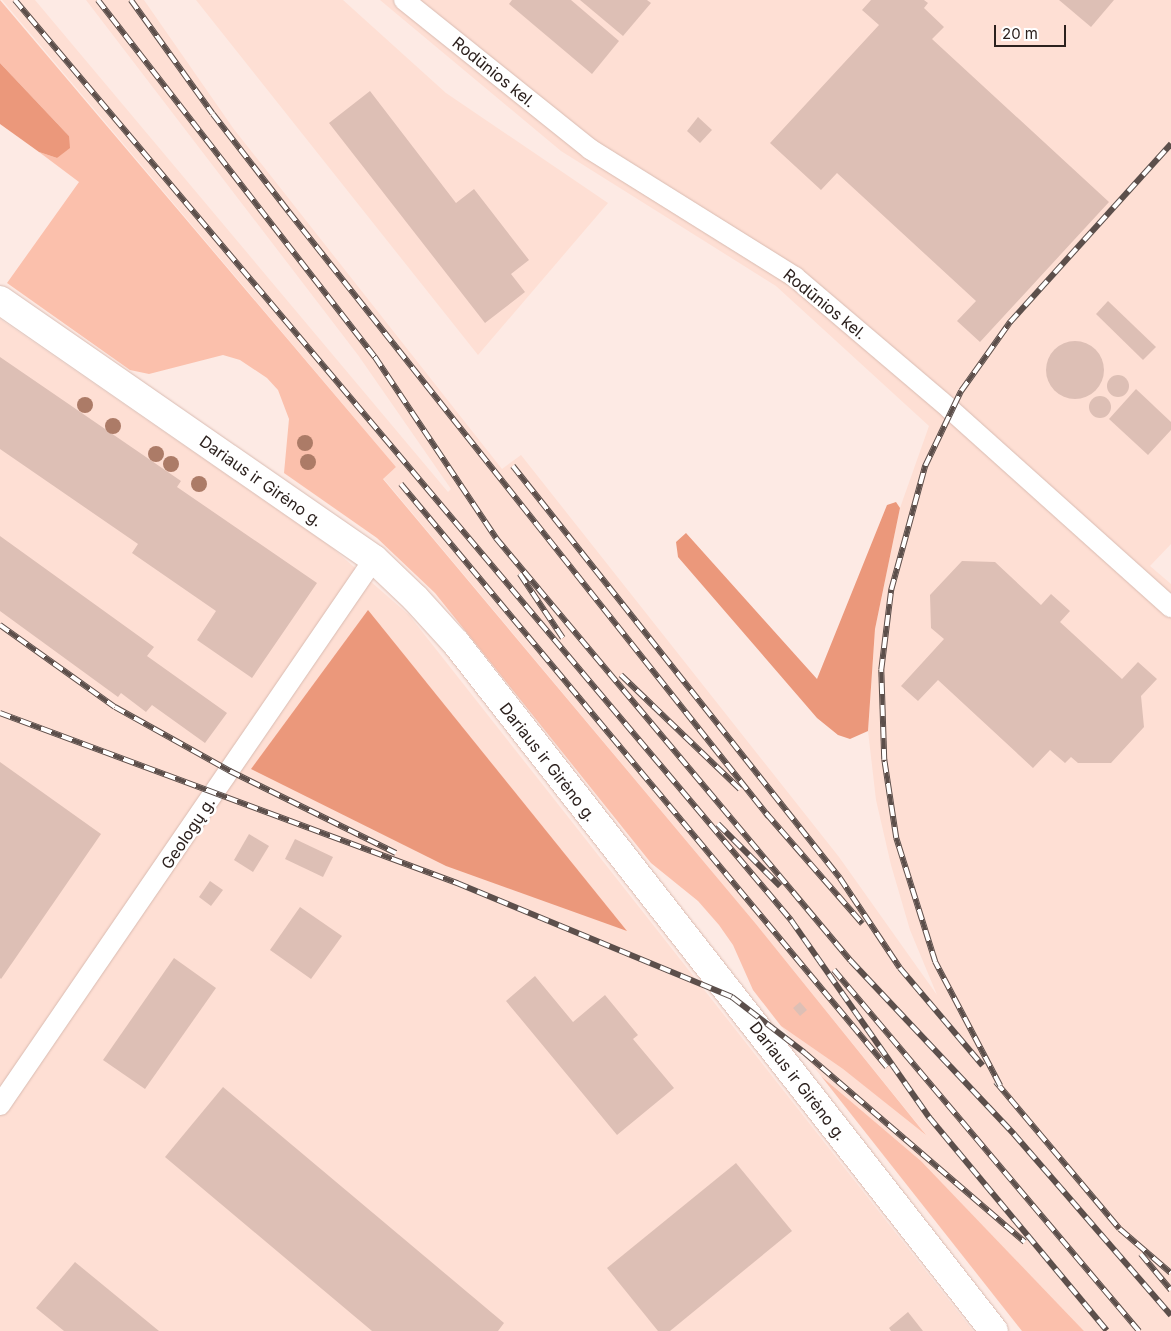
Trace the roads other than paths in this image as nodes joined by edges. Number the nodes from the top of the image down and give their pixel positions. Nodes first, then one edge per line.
1 (404, 0) edge
2 (0, 300) edge
3 (374, 559) junction
4 (1171, 607) edge
5 (0, 1105) edge
6 (994, 1331) edge

1 - 4 street, Rodūnios kel.
2 - 3 street, Dariaus ir Girėno g.
3 - 5 street, Geologų g.
3 - 6 street, Dariaus ir Girėno g.

